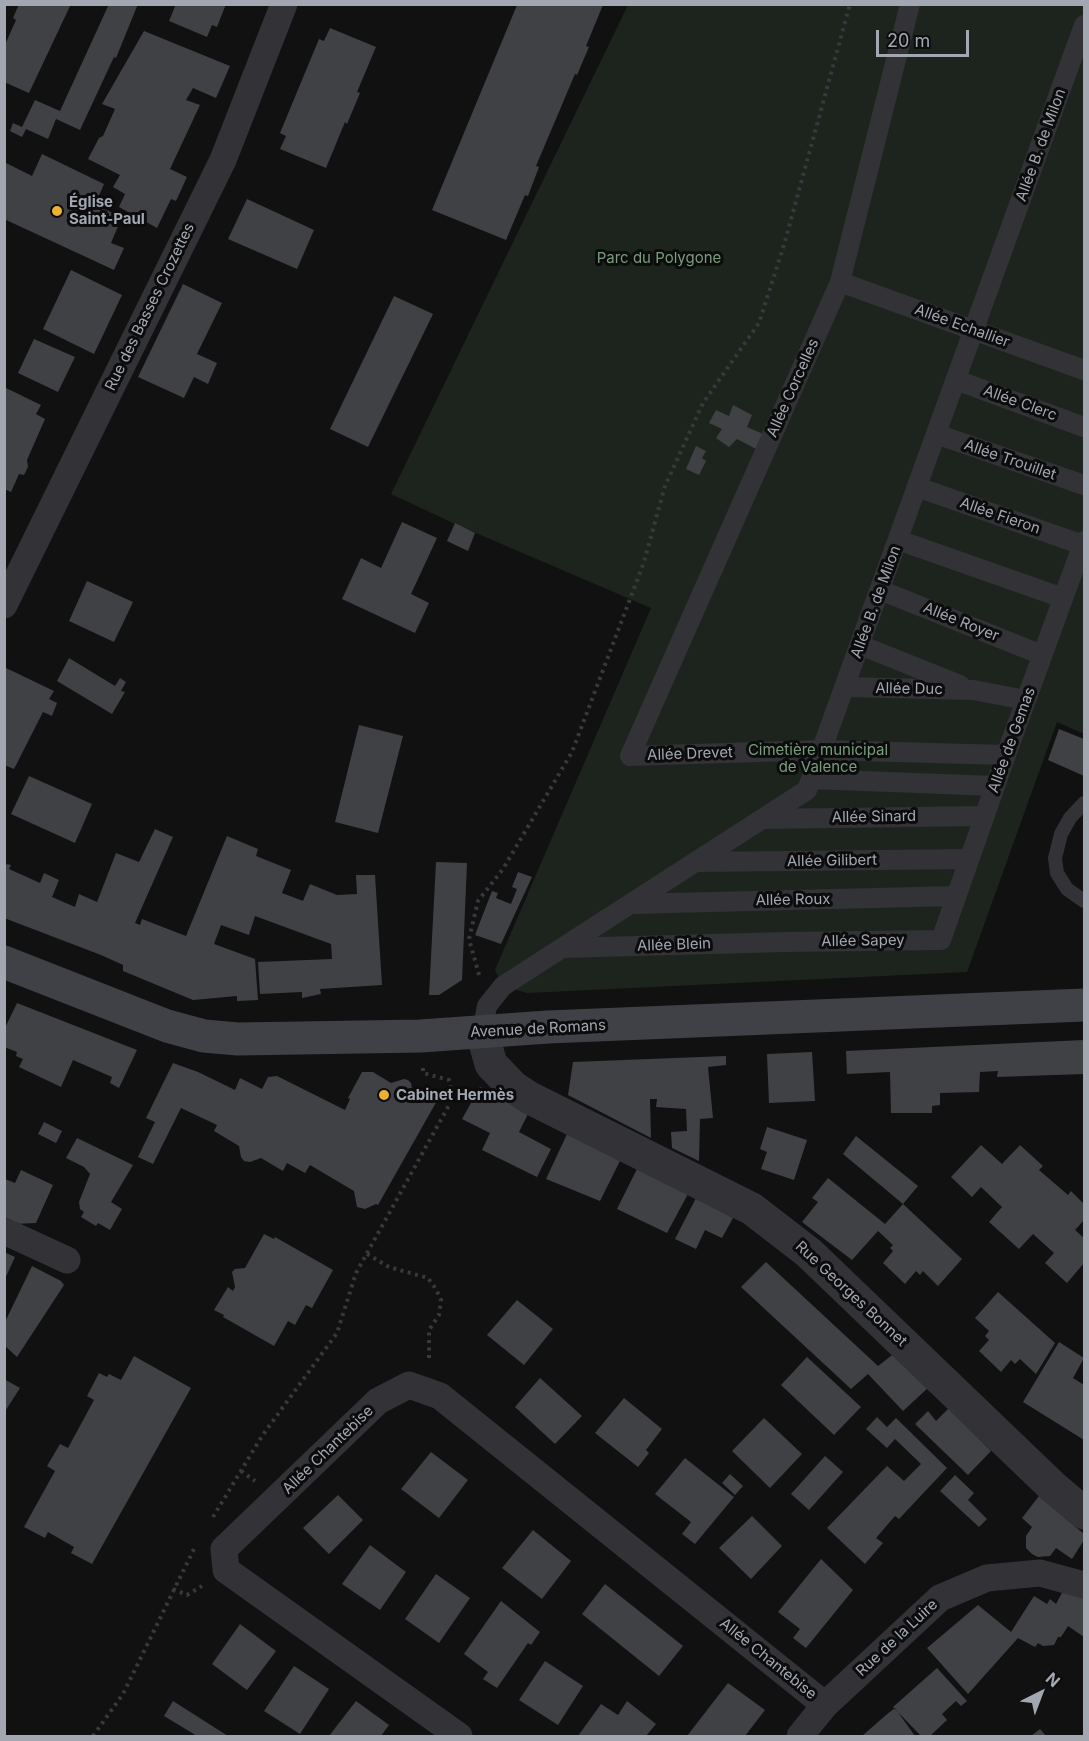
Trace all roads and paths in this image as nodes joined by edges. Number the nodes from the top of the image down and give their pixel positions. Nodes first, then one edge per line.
1 (284, 4) edge
2 (850, 4) edge
3 (910, 4) edge
4 (1084, 25) edge
5 (840, 282) junction
6 (974, 330) junction
7 (1084, 370) edge
8 (956, 380) junction
9 (1084, 427) edge
10 (936, 434) junction
11 (1084, 485) edge
12 (917, 487) junction
13 (898, 540) junction
14 (1084, 543) edge
15 (880, 590) junction
16 (1063, 598) junction
17 (4, 605) edge
18 (860, 645) junction
19 (1042, 655) junction
20 (844, 687) junction
21 (973, 690) junction
22 (1026, 700) junction
23 (822, 750) junction
24 (1006, 755) junction
25 (630, 756) joint
26 (811, 779) junction
27 (994, 786) junction
28 (1084, 803) edge
29 (984, 816) junction
30 (763, 819) junction
31 (969, 859) junction
32 (695, 862) junction
33 (956, 896) junction
34 (1084, 901) edge
35 (630, 904) junction
36 (941, 940) joint
37 (785, 942) joint
38 (562, 948) junction
39 (4, 962) edge
40 (478, 972) dead end
41 (1084, 1005) edge
42 (482, 1032) junction
43 (421, 1036) junction
44 (4, 1231) edge
45 (367, 1254) junction
46 (68, 1260) dead end
47 (429, 1330) dead end
48 (337, 1334) dead end
49 (1084, 1513) edge
50 (1084, 1585) edge
51 (813, 1726) edge
52 (459, 1737) edge

1 - 17 street, Rue des Basses Crozettes
2 - 40 path
3 - 5 street, Allée Corcelles
4 - 6 street, Allée B. de Milon
5 - 6 street, Allée Echallier
5 - 25 street, Allée Corcelles
6 - 7 street, Allée Echallier
6 - 8 street, Allée B. de Milon
8 - 9 street, Allée Clerc
8 - 10 street, Allée B. de Milon
10 - 11 street, Allée Trouillet
10 - 12 street, Allée B. de Milon
12 - 13 street, Allée B. de Milon
12 - 14 street, Allée Fieron
13 - 15 street, Allée B. de Milon
13 - 16 street
14 - 16 street, Allée de Gemas
15 - 18 street, Allée B. de Milon
15 - 19 street, Allée Royer
16 - 19 street, Allée de Gemas
18 - 20 street, Allée B. de Milon
18 - 21 street, Allée Duc
19 - 22 street, Allée de Gemas
20 - 21 street, Allée Duc
20 - 23 street, Allée B. de Milon
21 - 22 street, Allée Duc
22 - 24 street, Allée de Gemas
23 - 24 street, Allée Drevet
23 - 25 street, Allée Drevet
23 - 26 street, Allée B. de Milon
24 - 27 street, Allée de Gemas
26 - 27 street
26 - 30 street, Allée B. de Milon
27 - 29 street, Allée de Gemas
28 - 34 lane
29 - 30 street, Allée Sinard
29 - 31 street, Allée de Gemas
30 - 32 street, Allée B. de Milon
31 - 32 street, Allée Gilibert
31 - 33 street, Allée de Gemas
32 - 35 street, Allée B. de Milon
33 - 35 street, Allée Roux
33 - 36 street, Allée de Gemas
35 - 38 street, Allée B. de Milon
36 - 37 street, Allée Sapey
37 - 38 street, Allée Blein
38 - 42 street, Allée B. de Milon
39 - 43 main road, Avenue de Romans
41 - 42 main road, Avenue de Romans
42 - 43 main road, Avenue de Romans
42 - 49 street, Rue Georges Bonnet
43 - 45 path
44 - 46 street
45 - 47 path
45 - 48 path
50 - 51 street, Rue de la Luire
51 - 52 street, Allée Chantebise

